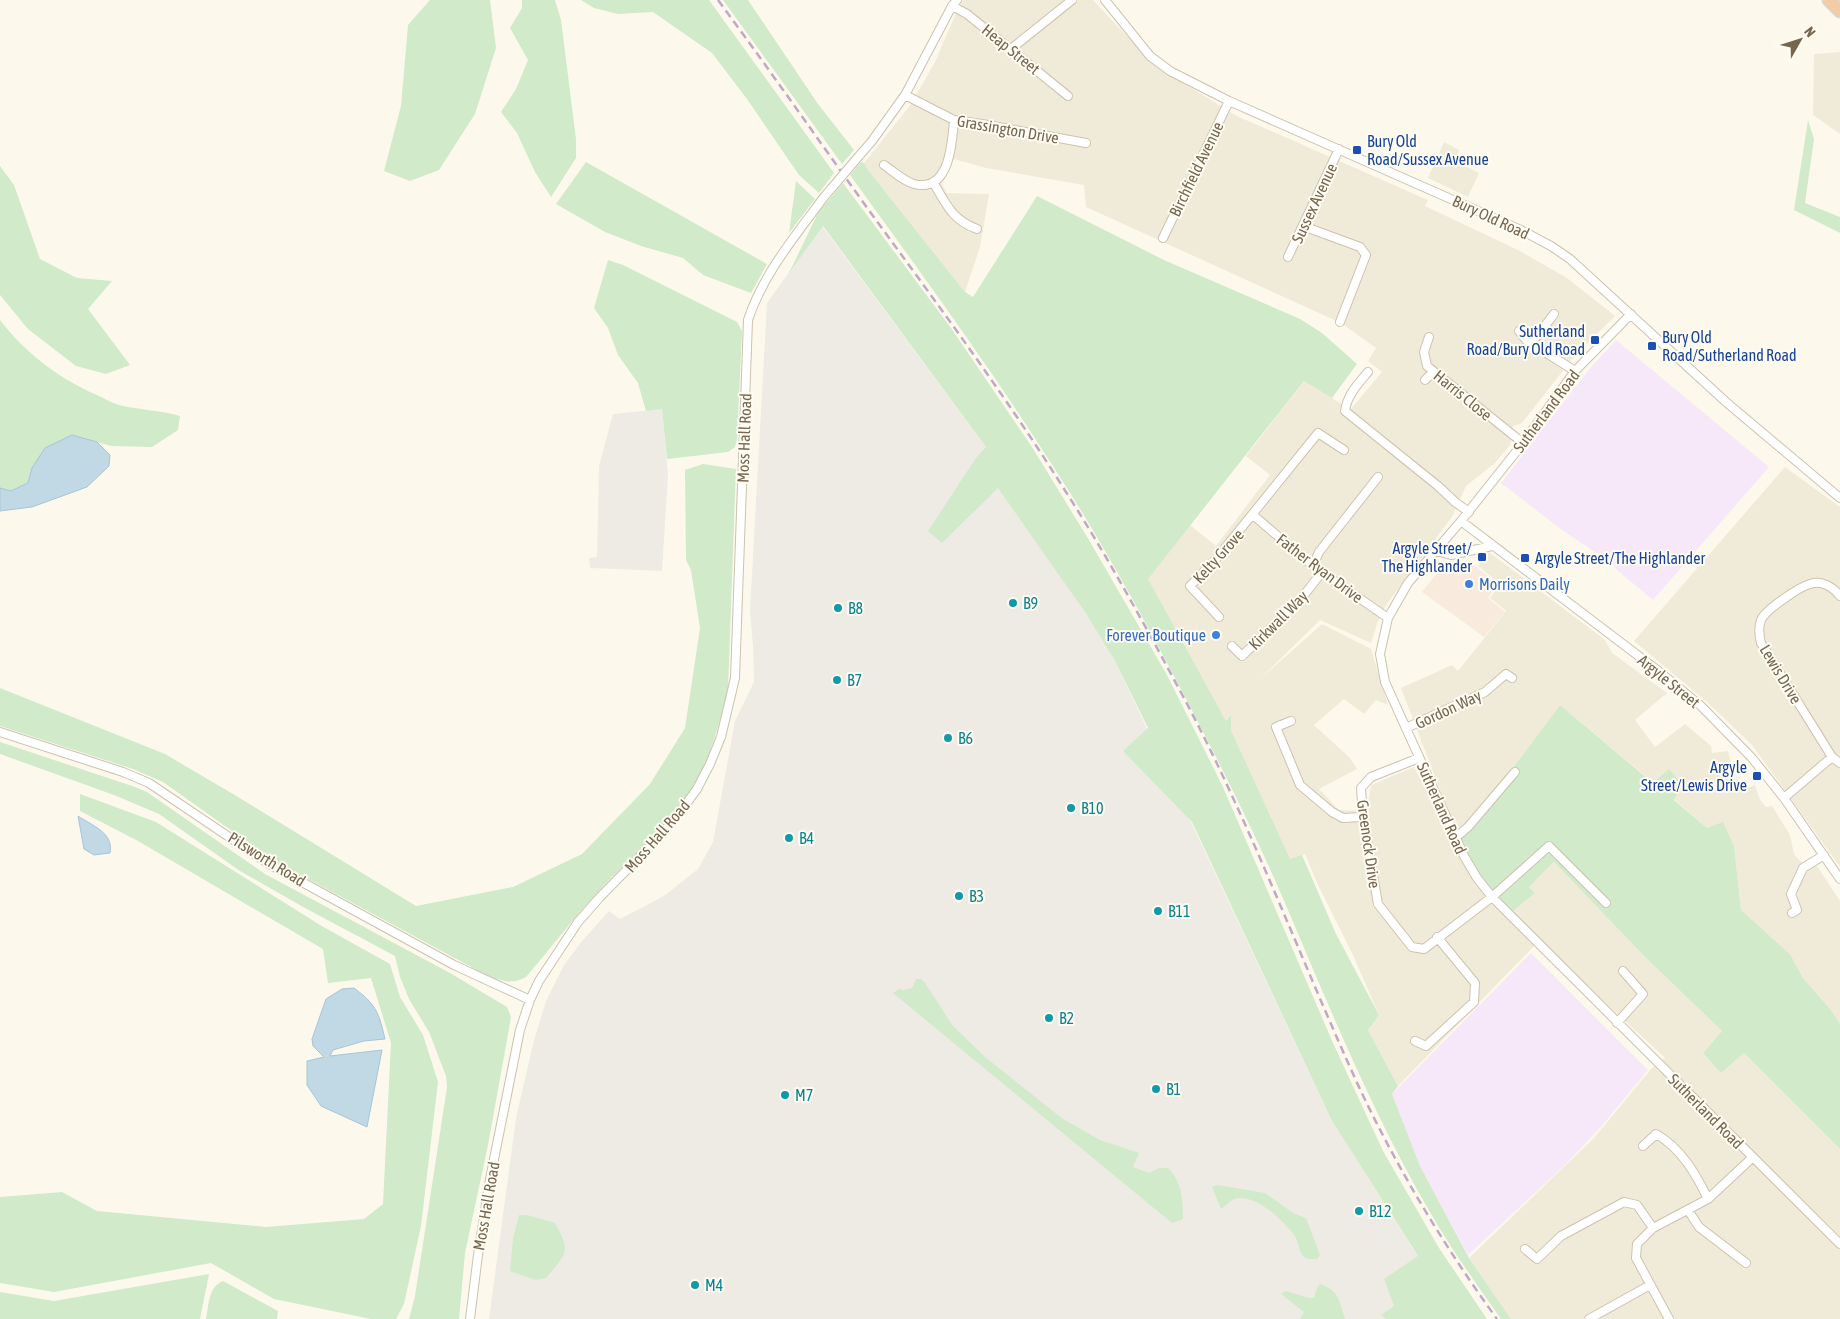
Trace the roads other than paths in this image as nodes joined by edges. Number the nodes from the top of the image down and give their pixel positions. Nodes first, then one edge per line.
1 (1072, 0) edge
2 (1105, 0) edge
3 (1829, 0) edge
4 (954, 3) edge
5 (1840, 11) edge
6 (1012, 50) junction
7 (905, 95) junction
8 (1068, 96) dead end
9 (1229, 101) junction
10 (954, 120) junction
11 (1086, 144) dead end
12 (1340, 149) junction
13 (884, 165) dead end
14 (933, 182) junction
15 (1303, 226) junction
16 (977, 229) dead end
17 (1163, 238) dead end
18 (1288, 257) dead end
19 (1554, 314) dead end
20 (1631, 314) junction
21 (1340, 322) dead end
22 (1519, 331) dead end
23 (1429, 337) dead end
24 (1531, 344) junction
25 (1576, 371) junction
26 (1368, 372) dead end
27 (1433, 372) junction
28 (1425, 380) dead end
29 (1523, 442) junction
30 (1344, 450) dead end
31 (1378, 477) dead end
32 (1840, 498) edge
33 (1469, 512) junction
34 (1253, 515) junction
35 (1461, 521) junction
36 (1492, 546) junction
37 (1437, 551) junction
38 (1313, 566) junction
39 (1322, 572) junction
40 (1832, 577) dead end
41 (1828, 586) junction
42 (1840, 596) edge
43 (1219, 617) dead end
44 (1388, 618) junction
45 (1232, 646) dead end
46 (1512, 678) dead end
47 (1291, 721) dead end
48 (1406, 728) junction
49 (0, 732) edge
50 (1832, 757) junction
51 (1419, 758) junction
52 (1840, 763) edge
53 (1514, 772) dead end
54 (1784, 798) junction
55 (1363, 817) junction
56 (1455, 838) junction
57 (1824, 854) junction
58 (1840, 879) edge
59 (1492, 897) junction
60 (1606, 903) dead end
61 (1792, 913) dead end
62 (1437, 938) junction
63 (1623, 971) dead end
64 (530, 1000) junction
65 (1617, 1022) junction
66 (1415, 1042) dead end
67 (1644, 1146) dead end
68 (1753, 1158) junction
69 (1708, 1199) junction
70 (1688, 1210) junction
71 (1652, 1228) junction
72 (1840, 1244) edge
73 (1525, 1249) dead end
74 (1746, 1263) dead end
75 (1650, 1285) junction
76 (470, 1319) edge
77 (1589, 1319) edge
78 (1669, 1319) edge

1 - 6 street
2 - 9 street, Bury Old Road
3 - 5 highway
4 - 6 street, Heap Street
4 - 7 street, Moss Hall Road
6 - 8 street, Heap Street
7 - 10 street, Grassington Drive
7 - 64 street, Moss Hall Road, bridge
9 - 12 street, Bury Old Road
9 - 17 street, Birchfield Avenue
10 - 11 street, Grassington Drive
10 - 14 street
12 - 15 street, Sussex Avenue
12 - 20 street, Bury Old Road
13 - 14 street
14 - 16 street
15 - 18 street, Sussex Avenue
15 - 21 street
19 - 24 street
20 - 25 street, Sutherland Road
20 - 32 street, Bury Old Road
22 - 24 street
23 - 27 street, Harris Close
24 - 25 street
25 - 29 street, Sutherland Road
26 - 33 street
27 - 28 street
27 - 29 street, Harris Close
29 - 33 street, Sutherland Road
30 - 34 street
31 - 38 street
33 - 35 street, Sutherland Road
34 - 38 street, Father Ryan Drive
34 - 43 street, Kelty Grove
35 - 36 street, Argyle Street
35 - 37 street, Sutherland Road
36 - 37 street
36 - 54 street, Argyle Street
37 - 44 street, Sutherland Road
38 - 39 street, Father Ryan Drive
39 - 44 street, Father Ryan Drive
39 - 45 street, Kirkwall Way
40 - 41 street
41 - 42 street
41 - 50 street, Lewis Drive
44 - 48 street, Sutherland Road
46 - 48 street, Gordon Way
47 - 55 street
48 - 51 street, Sutherland Road
49 - 64 street, Pilsworth Road
50 - 52 street, Lewis Drive
50 - 54 street
51 - 55 street, Greenock Drive
51 - 56 street, Sutherland Road
53 - 56 street
54 - 57 street, Argyle Street
55 - 62 street, Greenock Drive
56 - 59 street, Sutherland Road
57 - 58 street, Argyle Street
57 - 61 street
59 - 60 street, Greenock Drive
59 - 62 street, Greenock Drive
59 - 65 street, Sutherland Road
62 - 66 street
63 - 65 street
64 - 76 street, Moss Hall Road
65 - 68 street, Sutherland Road
67 - 69 street
68 - 69 street
68 - 72 street, Sutherland Road
69 - 70 street
70 - 71 street
70 - 74 street
71 - 73 street
71 - 75 street
75 - 77 street
75 - 78 street

